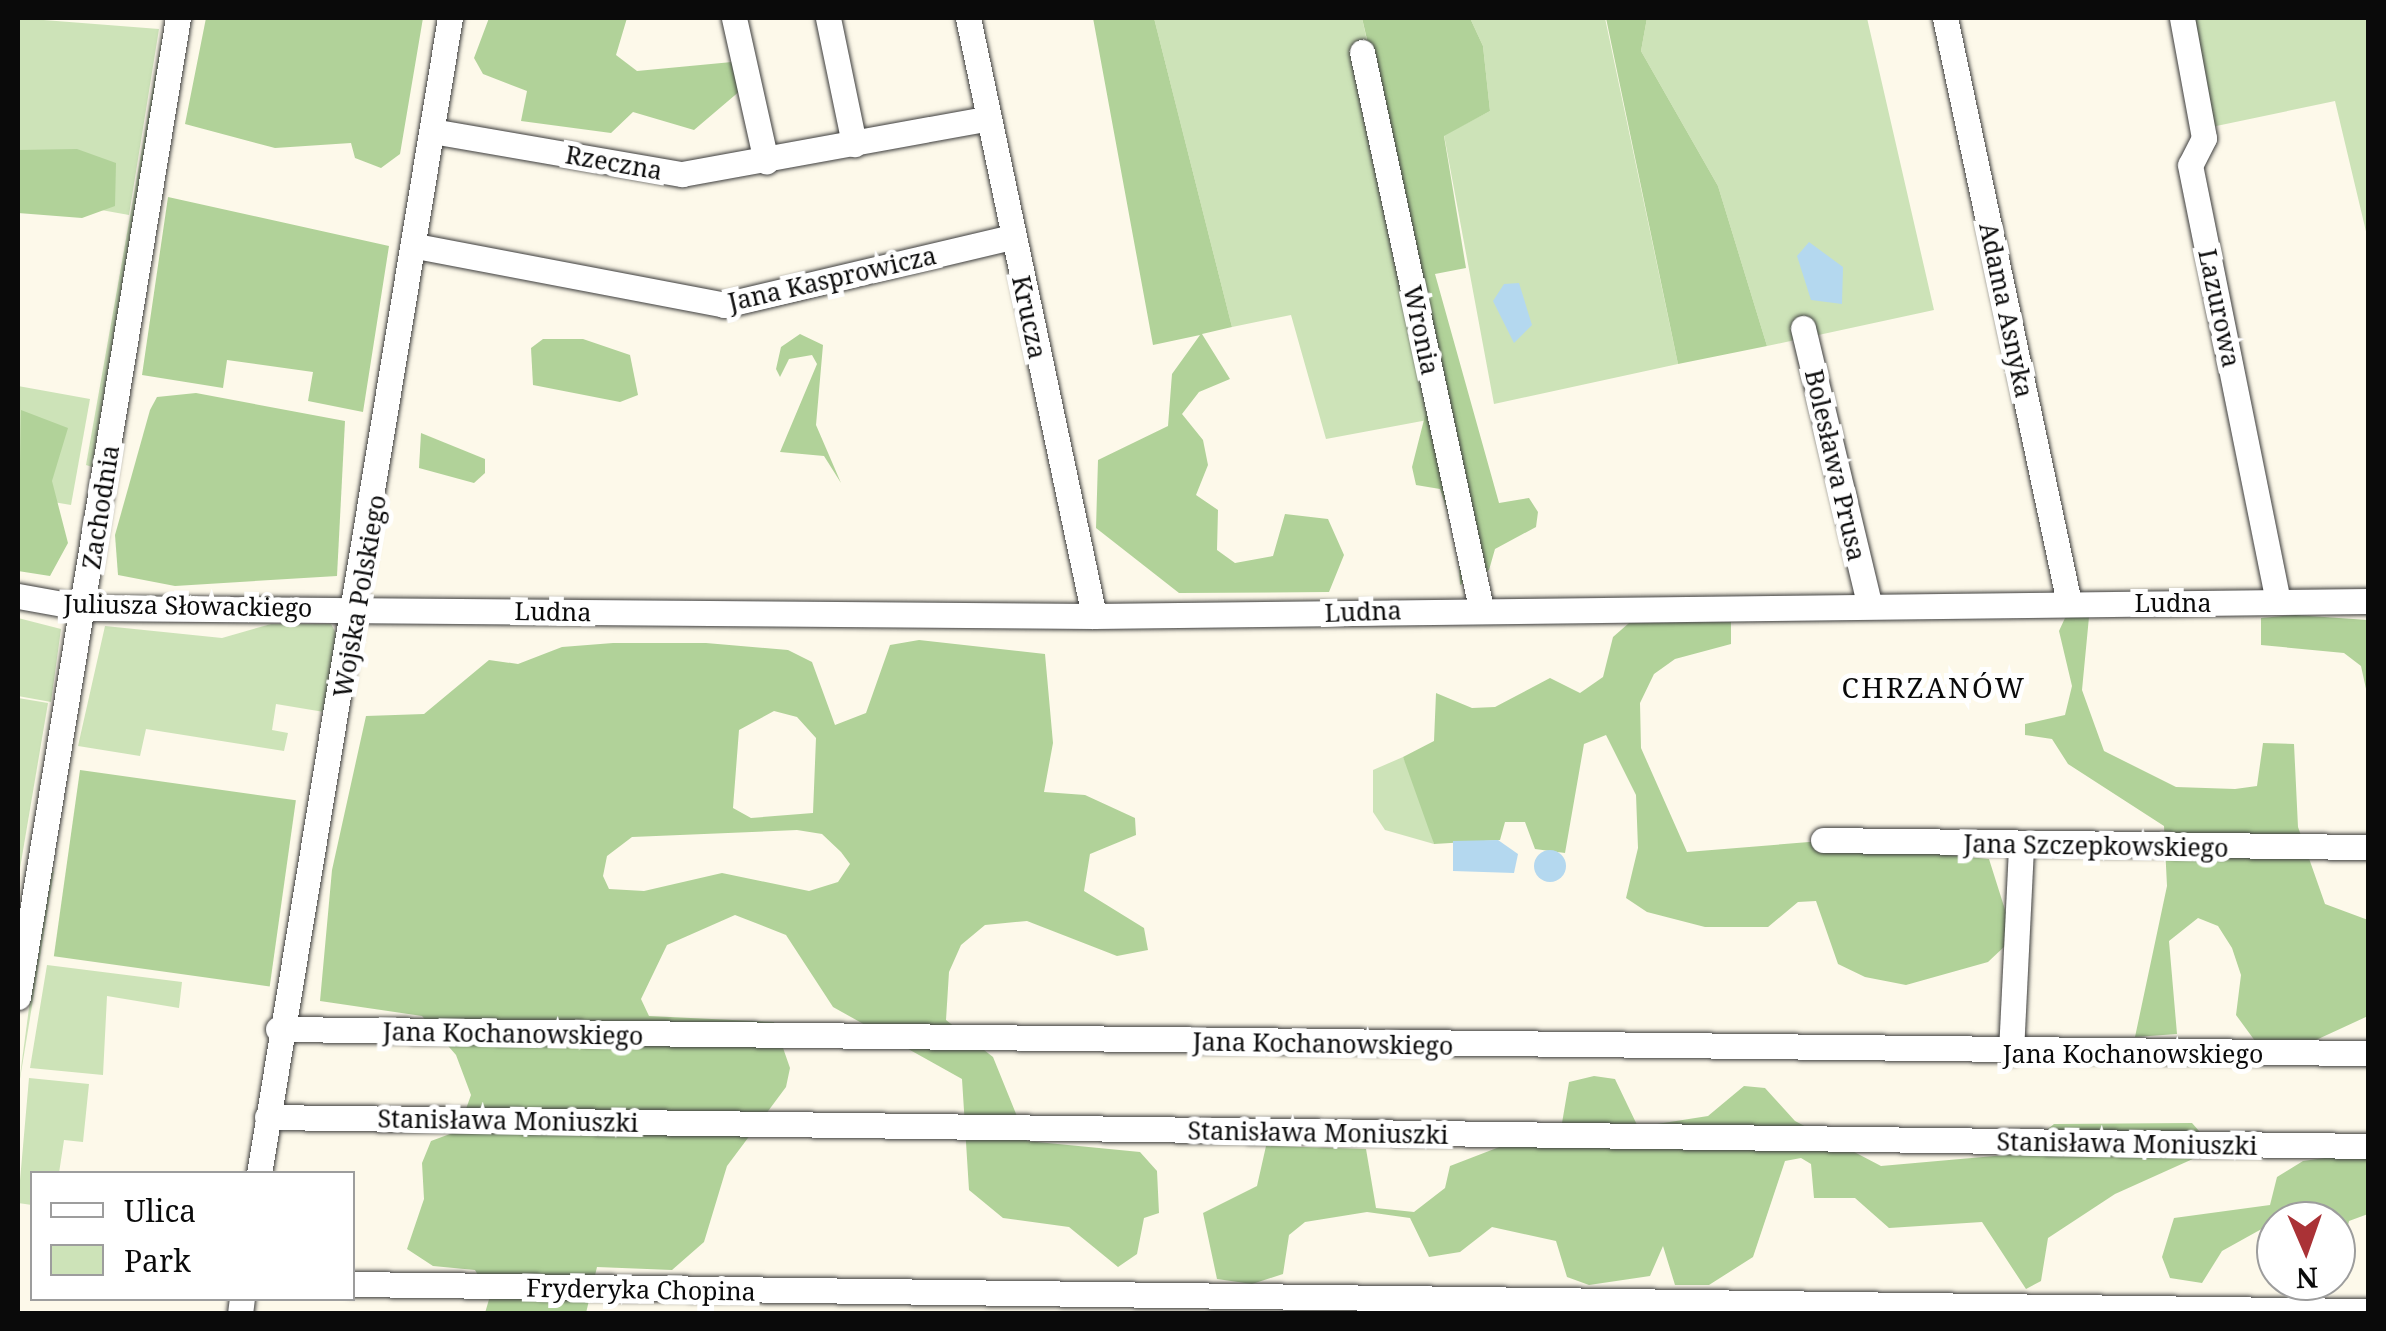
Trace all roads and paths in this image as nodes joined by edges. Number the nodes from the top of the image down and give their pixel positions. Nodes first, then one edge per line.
1 (178, 18) edge
2 (450, 18) edge
3 (734, 18) edge
4 (828, 18) edge
5 (968, 18) edge
6 (1945, 18) edge
7 (2182, 18) edge
8 (1362, 52) dead end
9 (989, 118) junction
10 (432, 131) junction
11 (854, 144) junction
12 (766, 161) junction
13 (1012, 238) junction
14 (416, 246) junction
15 (1803, 328) dead end
16 (18, 596) edge
17 (2278, 601) junction
18 (2368, 601) edge
19 (1869, 603) junction
20 (2069, 603) junction
21 (85, 608) junction
22 (358, 608) junction
23 (1481, 608) junction
24 (1094, 616) junction
25 (1823, 840) dead end
26 (2021, 845) junction
27 (2368, 848) edge
28 (25, 902) edge
29 (18, 996) edge
30 (278, 1029) junction
31 (2011, 1052) junction
32 (2368, 1053) edge
33 (267, 1117) junction
34 (2368, 1146) edge
35 (259, 1171) edge
36 (355, 1284) edge
37 (2368, 1310) edge

1 - 21 street, Zachodnia
2 - 10 street, Wojska Polskiego
3 - 12 street
4 - 11 street
5 - 9 street, Krucza
6 - 20 street, Adama Asnyka
7 - 17 street, Lazurowa
8 - 23 street, Wronia
9 - 11 street, Rzeczna
9 - 13 street, Krucza
10 - 12 street, Rzeczna
10 - 14 street, Wojska Polskiego
11 - 12 street, Rzeczna
13 - 14 street, Jana Kasprowicza
13 - 24 street, Krucza
14 - 22 street, Wojska Polskiego
15 - 19 street, Bolesława Prusa
16 - 21 street, Juliusza Słowackiego
17 - 18 street, Ludna
17 - 20 street, Ludna
19 - 20 street, Ludna
19 - 23 street, Ludna
21 - 22 street, Juliusza Słowackiego
21 - 28 street, Zachodnia
22 - 24 street, Ludna
22 - 30 street, Wojska Polskiego
23 - 24 street, Ludna
25 - 26 street, Jana Szczepkowskiego
26 - 27 street, Jana Szczepkowskiego
26 - 31 street
28 - 29 street, Zachodnia
30 - 31 street, Jana Kochanowskiego
30 - 33 street, Wojska Polskiego
31 - 32 street, Jana Kochanowskiego
33 - 34 street, Stanisława Moniuszki
33 - 35 street, Wojska Polskiego
36 - 37 street, Fryderyka Chopina

